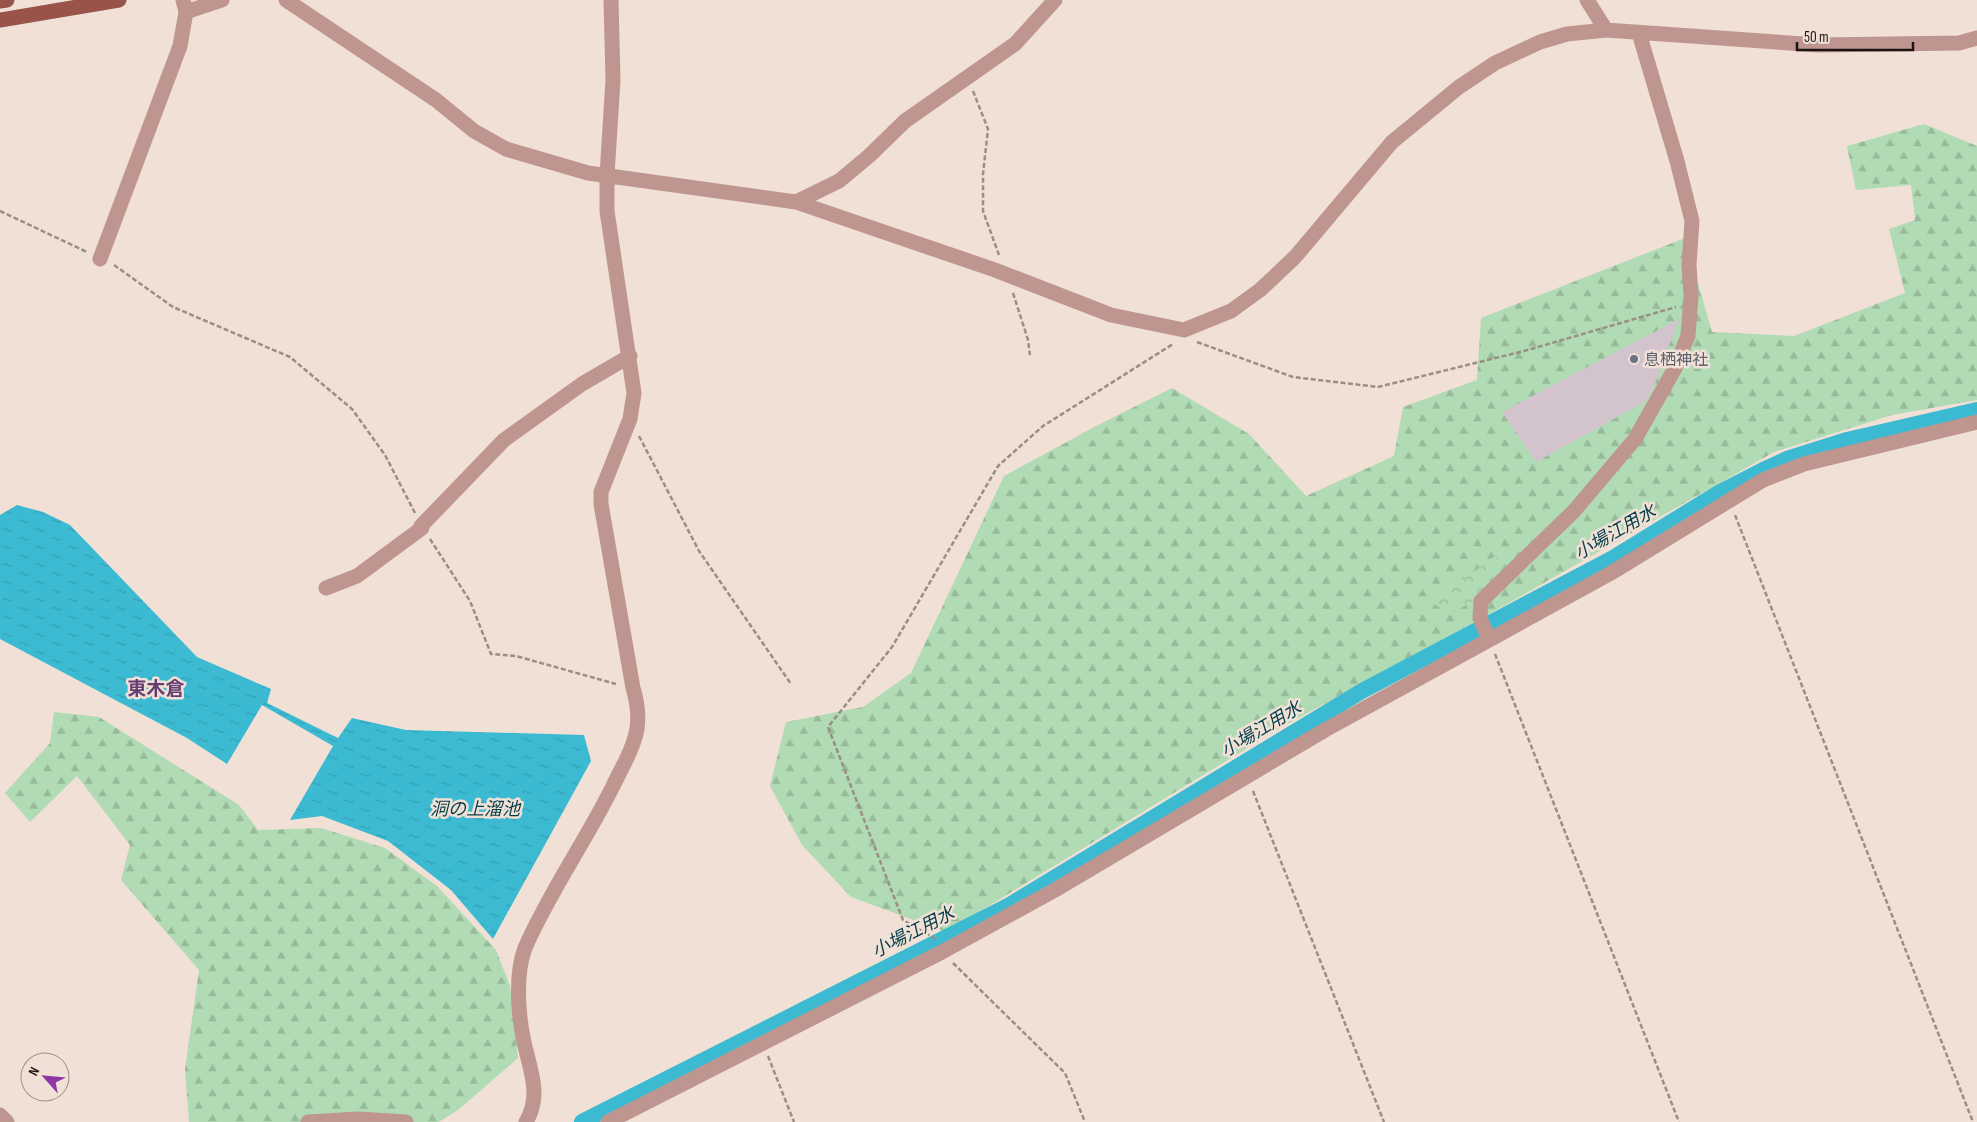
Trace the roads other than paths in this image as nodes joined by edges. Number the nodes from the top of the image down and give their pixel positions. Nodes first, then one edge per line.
1 (7, 0) edge
2 (119, 0) edge
3 (222, 0) edge
4 (286, 0) edge
5 (611, 0) edge
6 (1055, 0) edge
7 (1587, 0) edge
8 (0, 1) edge
9 (184, 6) edge
10 (0, 20) edge
11 (1606, 30) junction
12 (1638, 33) junction
13 (1977, 38) edge
14 (607, 175) junction
15 (796, 202) junction
16 (100, 258) road end
17 (630, 356) junction
18 (1977, 422) edge
19 (326, 588) dead end
20 (1485, 629) junction
21 (308, 1122) edge
22 (406, 1122) edge
23 (526, 1122) edge
24 (608, 1122) edge

1 - 8 main road
2 - 10 main road
3 - 9 street
4 - 14 street
5 - 14 street
6 - 15 street
7 - 11 street
9 - 16 street
11 - 12 street
11 - 15 street
12 - 13 street
12 - 20 street
14 - 15 street
14 - 17 street
17 - 19 street
17 - 23 street
18 - 20 street
20 - 24 street
21 - 22 street

